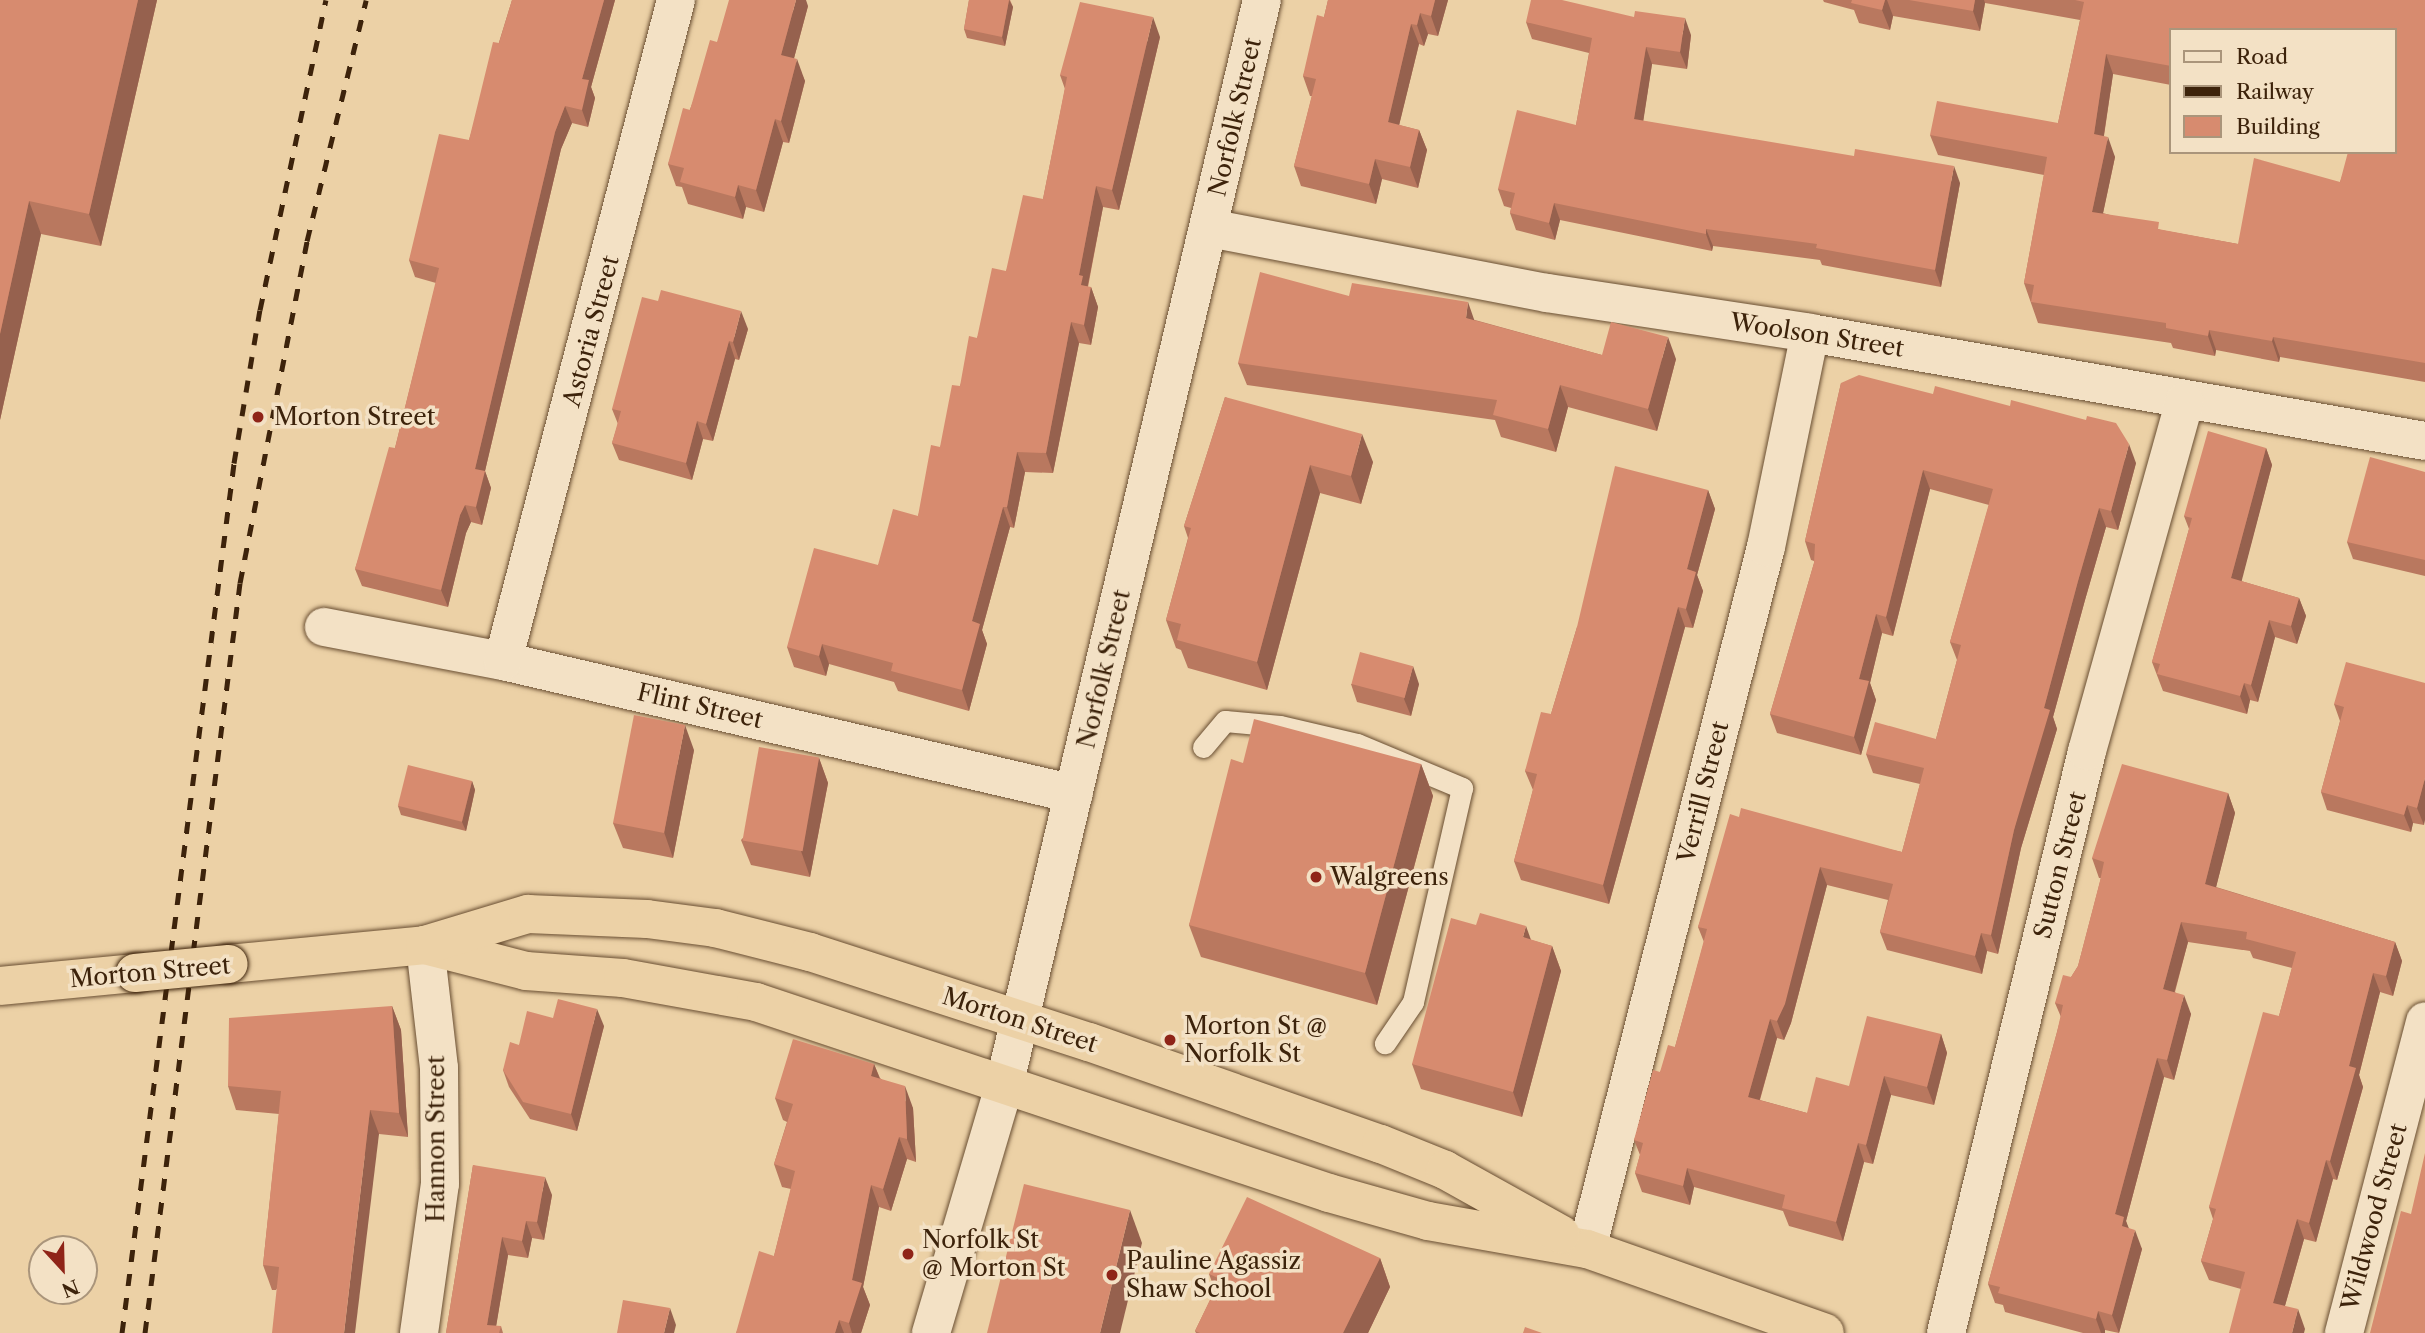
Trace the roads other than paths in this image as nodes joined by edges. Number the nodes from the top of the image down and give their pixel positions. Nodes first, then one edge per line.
1 (676, 0) edge
2 (1262, 0) edge
3 (1209, 228) junction
4 (1810, 333) junction
5 (2185, 401) junction
6 (2425, 441) edge
7 (324, 627) dead end
8 (503, 661) junction
9 (1203, 747) dead end
10 (1074, 794) junction
11 (425, 945) junction
12 (0, 986) edge
13 (1017, 1019) junction
14 (2425, 1021) edge
15 (1385, 1043) dead end
16 (1004, 1086) junction
17 (1587, 1249) junction
18 (419, 1333) edge
19 (931, 1333) edge
20 (1825, 1333) edge
21 (1946, 1333) edge
22 (2344, 1333) edge

1 - 8 street, Astoria Street
2 - 3 street, Norfolk Street
3 - 4 street, Woolson Street
3 - 10 street, Norfolk Street
4 - 5 street, Woolson Street
4 - 17 street, Verrill Street
5 - 6 street, Woolson Street
5 - 21 street, Sutton Street
7 - 8 street, Flint Street
8 - 10 street, Flint Street
9 - 15 lane
10 - 13 street, Norfolk Street
11 - 12 highway, Morton Street, bridge
11 - 13 highway, Morton Street
11 - 16 highway, Morton Street
11 - 18 street, Hannon Street
13 - 16 street, Norfolk Street
13 - 17 highway, Morton Street
14 - 22 street, Wildwood Street
16 - 17 highway, Morton Street
16 - 19 street, Norfolk Street
17 - 20 highway, Morton Street

